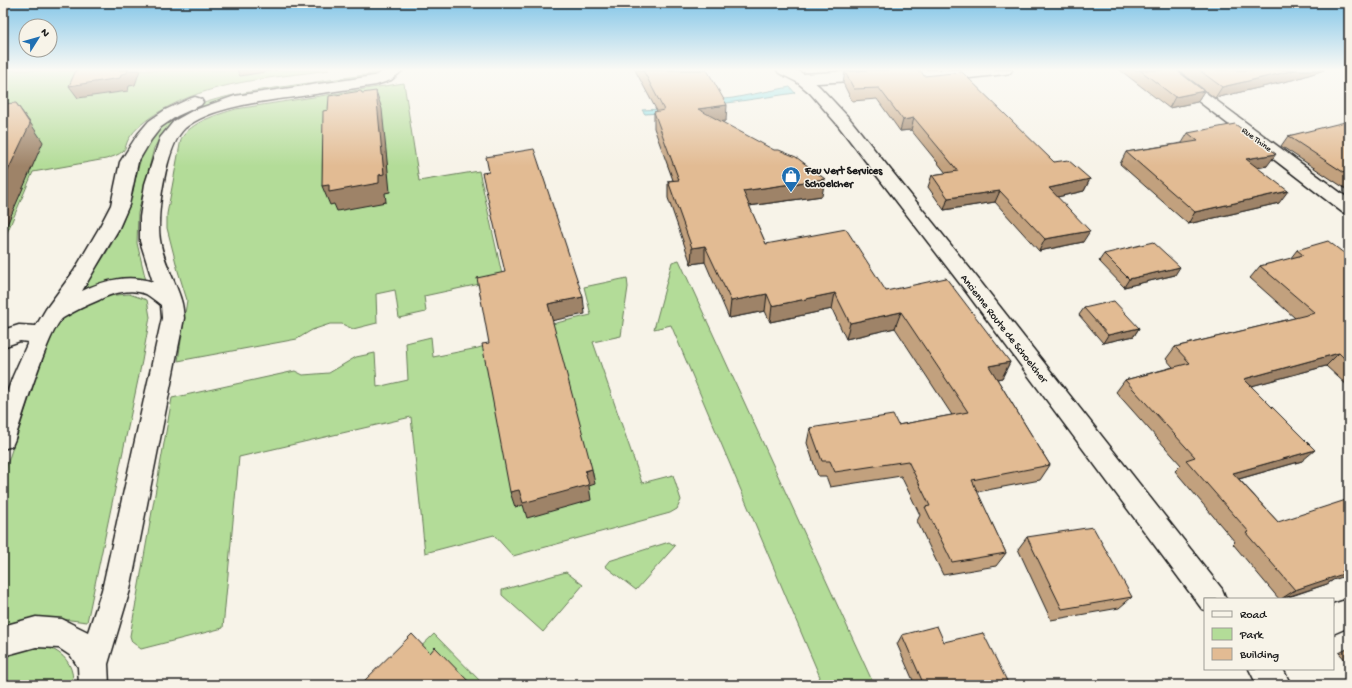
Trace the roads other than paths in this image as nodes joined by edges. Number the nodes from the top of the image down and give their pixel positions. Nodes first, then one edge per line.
1 (198, 102) edge
2 (232, 102) edge
3 (826, 102) edge
4 (1209, 102) edge
5 (1349, 208) edge
6 (171, 301) junction
7 (54, 314) junction
8 (42, 335) junction
9 (3, 339) edge
10 (3, 439) edge
11 (1211, 598) edge
12 (1349, 613) edge
13 (1334, 619) edge
14 (3, 641) edge
15 (1265, 670) edge
16 (93, 674) edge
17 (1276, 685) edge

1 - 7 street
2 - 6 street
3 - 11 street, Ancienne Route de Schoelcher
4 - 5 street, Rue Thine
6 - 7 street
6 - 16 street
7 - 8 street
8 - 9 street
8 - 10 street
12 - 13 street
14 - 16 street
15 - 17 street

